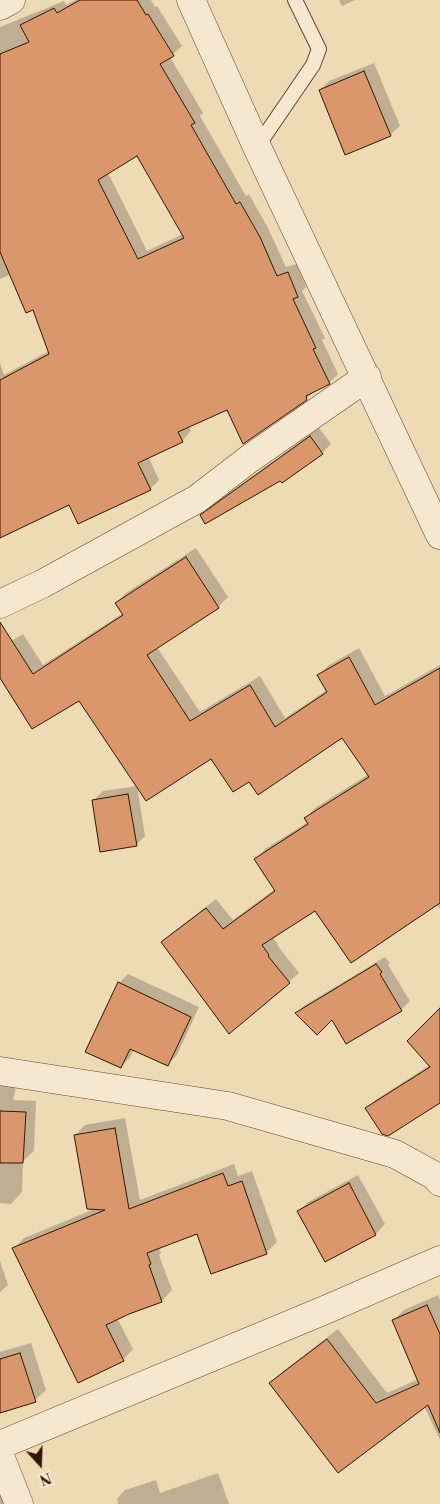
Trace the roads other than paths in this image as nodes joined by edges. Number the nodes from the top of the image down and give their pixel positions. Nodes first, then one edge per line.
1 (11, 0) edge
2 (191, 0) edge
3 (295, 0) edge
4 (0, 6) edge
5 (257, 147) junction
6 (367, 377) junction
7 (440, 534) edge
8 (0, 604) edge
9 (0, 1071) edge
10 (440, 1182) edge
11 (440, 1260) edge
12 (0, 1445) edge
13 (0, 1456) edge
14 (19, 1504) edge

1 - 4 street
2 - 5 street
3 - 5 lane
5 - 6 street
6 - 7 street
6 - 8 street
9 - 10 street
11 - 12 street
13 - 14 street

